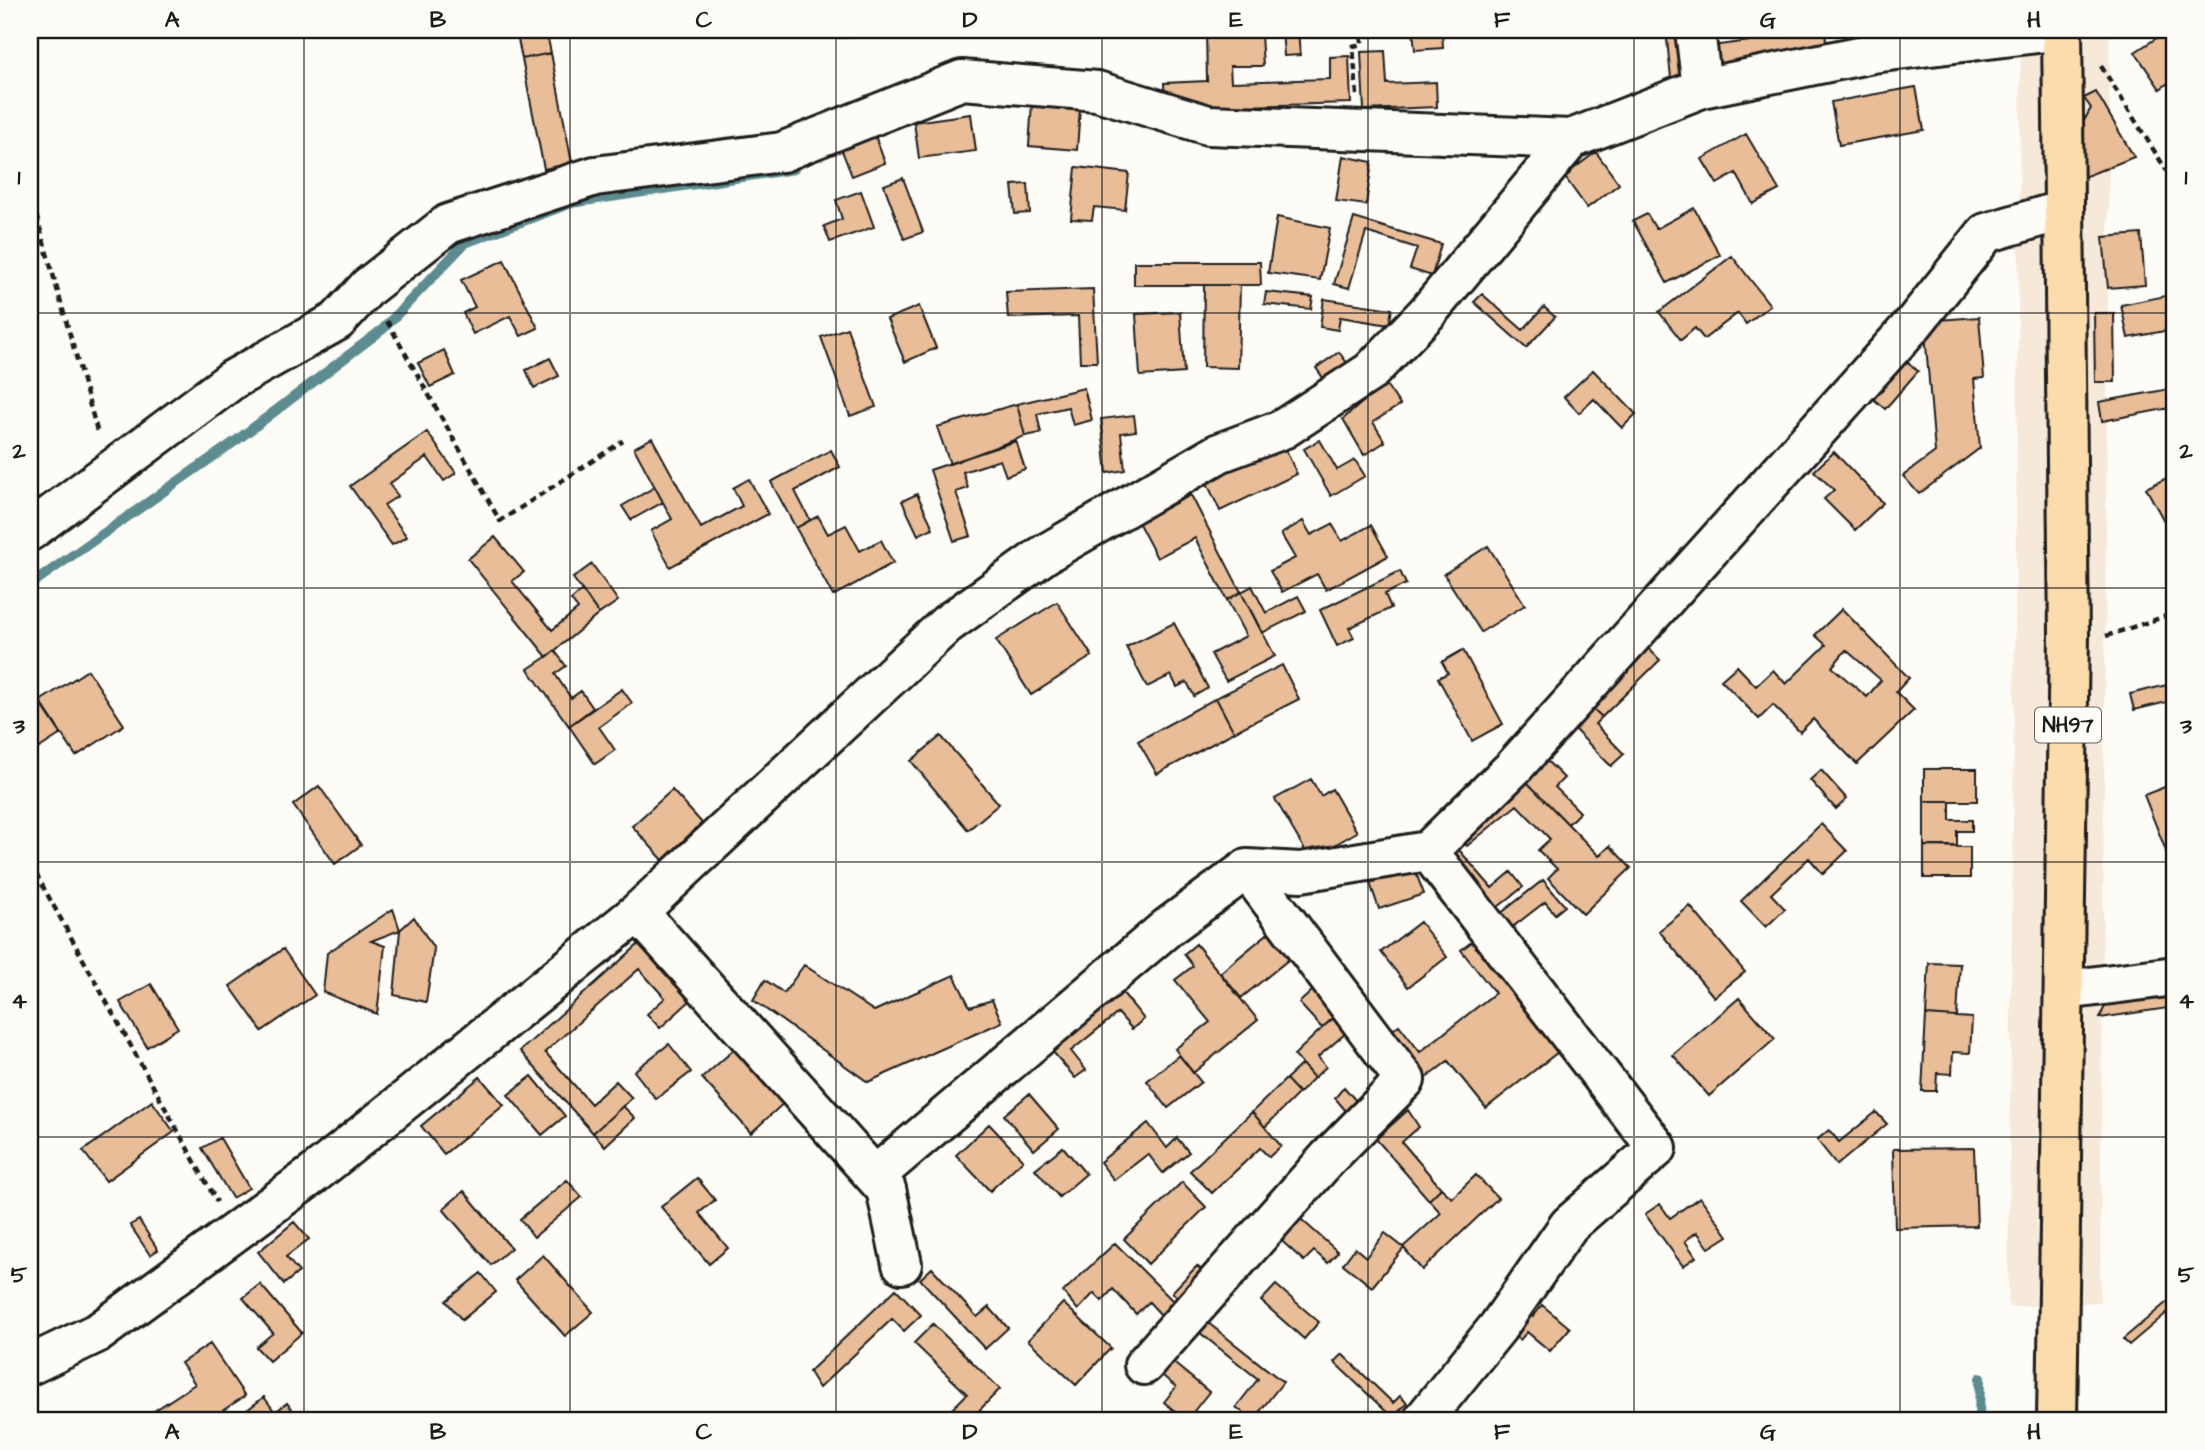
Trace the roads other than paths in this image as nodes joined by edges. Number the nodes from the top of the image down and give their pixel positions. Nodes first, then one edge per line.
1 (1695, 30) edge
2 (2062, 30) edge
3 (1702, 88) junction
4 (1571, 139) junction
5 (2064, 210) junction
6 (30, 531) edge
7 (1428, 851) junction
8 (1247, 869) junction
9 (638, 912) junction
10 (2175, 976) edge
11 (2065, 990) junction
12 (875, 1176) junction
13 (902, 1264) dead end
14 (30, 1365) edge
15 (1144, 1365) dead end
16 (1423, 1420) edge
17 (2057, 1420) edge

1 - 3 street
2 - 3 street
2 - 5 highway, NH97
3 - 4 street
4 - 6 street
4 - 9 street
5 - 7 street
5 - 11 highway, NH97
7 - 8 street
7 - 16 street
8 - 12 street
8 - 15 street
9 - 12 street
9 - 14 street
10 - 11 street
11 - 17 highway, NH97
12 - 13 street

